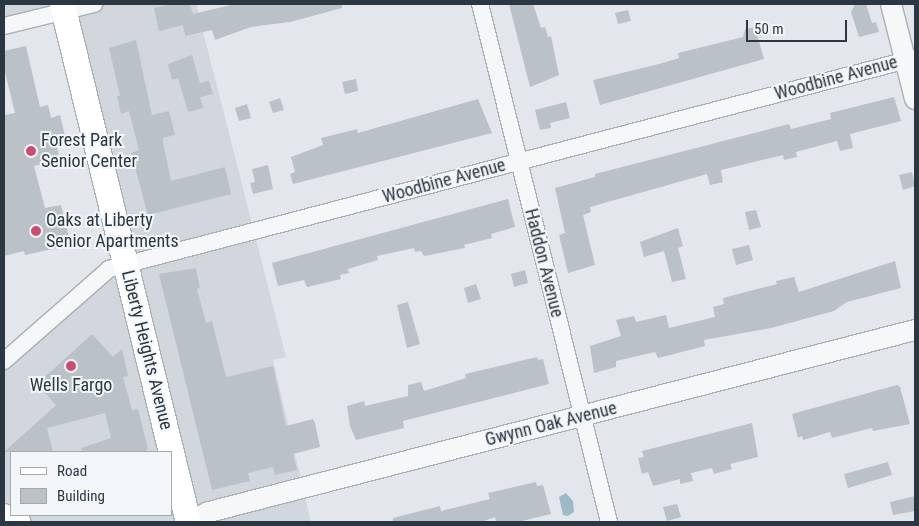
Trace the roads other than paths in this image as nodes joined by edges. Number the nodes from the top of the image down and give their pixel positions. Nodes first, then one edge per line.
1 (94, 4) edge
2 (480, 4) edge
3 (891, 4) edge
4 (63, 7) edge
5 (4, 26) edge
6 (910, 59) edge
7 (915, 99) edge
8 (519, 161) junction
9 (126, 264) junction
10 (915, 330) edge
11 (915, 343) edge
12 (4, 361) edge
13 (584, 422) junction
14 (171, 451) edge
15 (172, 455) edge
16 (4, 515) edge
17 (20, 522) edge
18 (188, 522) edge
19 (217, 522) edge
20 (609, 522) edge

1 - 4 street
2 - 8 street, Haddon Avenue
3 - 6 street
4 - 5 street
4 - 9 main road, Liberty Heights Avenue
6 - 7 street
6 - 8 street, Woodbine Avenue
8 - 9 street, Woodbine Avenue
8 - 13 street, Haddon Avenue
9 - 12 street, Woodbine Avenue
9 - 14 main road, Liberty Heights Avenue
10 - 13 street, Gwynn Oak Avenue
11 - 13 street, Gwynn Oak Avenue
13 - 18 street, Gwynn Oak Avenue
13 - 19 street, Gwynn Oak Avenue
13 - 20 street, Haddon Avenue
15 - 18 main road, Liberty Heights Avenue
16 - 17 main road

